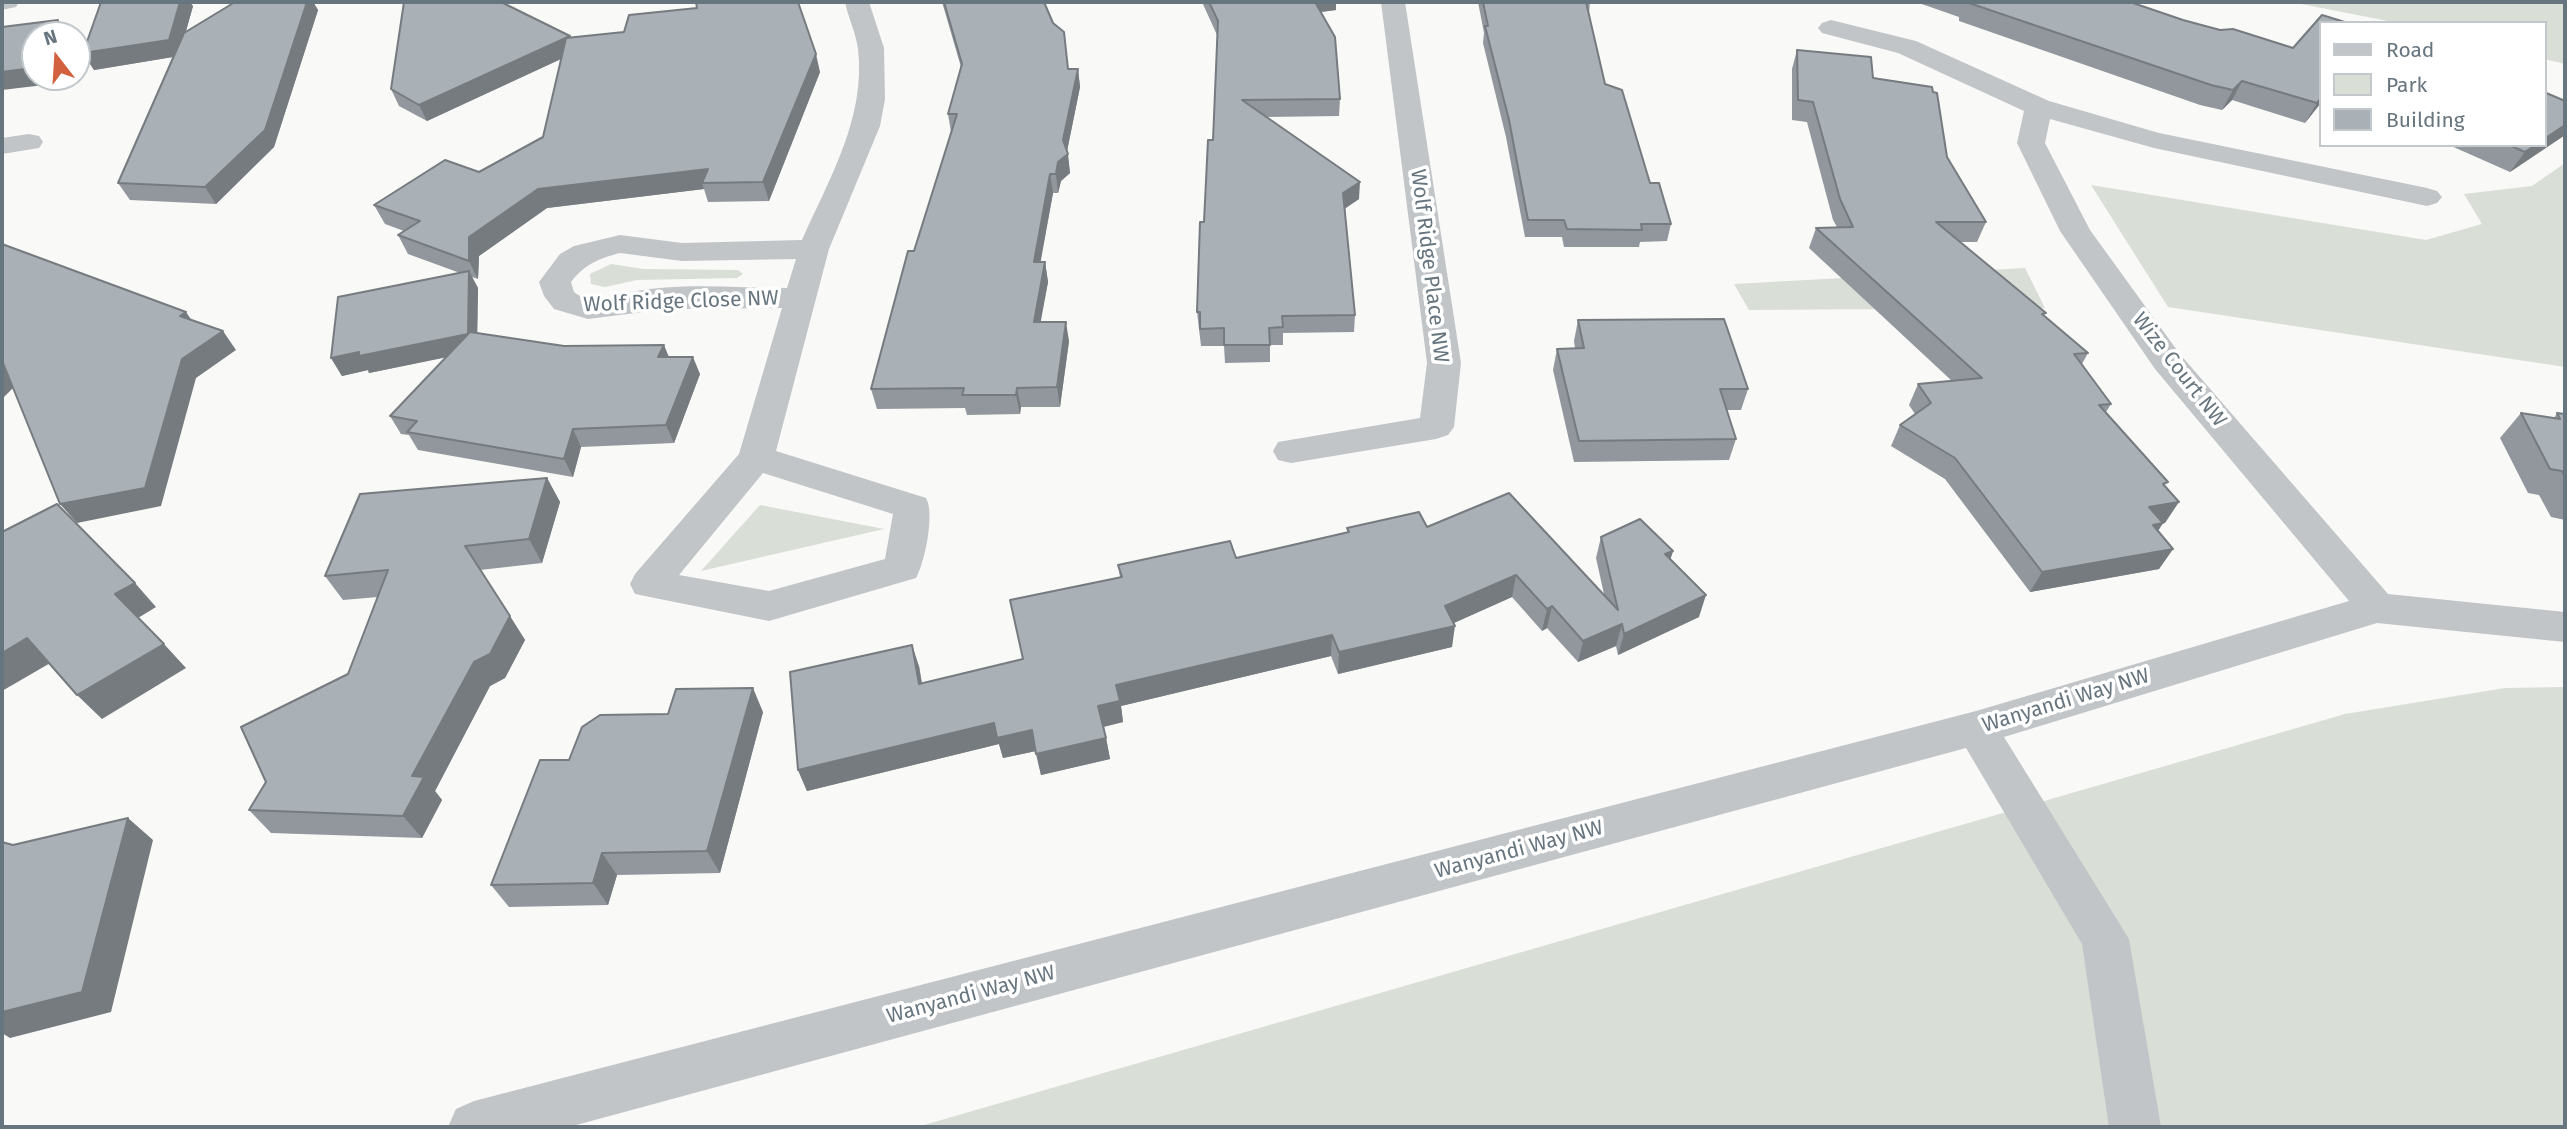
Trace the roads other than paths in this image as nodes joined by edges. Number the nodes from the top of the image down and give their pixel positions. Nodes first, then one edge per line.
1 (857, 2) edge
2 (1393, 2) edge
3 (1831, 28) dead end
4 (2039, 107) junction
5 (2427, 197) dead end
6 (814, 249) junction
7 (801, 298) junction
8 (1291, 451) dead end
9 (756, 458) junction
10 (2377, 608) junction
11 (2565, 627) edge
12 (1976, 728) junction
13 (474, 1127) edge
14 (2136, 1127) edge

1 - 6 street, Wolf Ridge Close NW
2 - 8 street, Wolf Ridge Place NW
3 - 4 street
4 - 5 street
4 - 10 street, Wize Court NW
6 - 7 street, Wolf Ridge Close NW
6 - 7 street, Wolf Ridge Close NW
7 - 9 street, Wolf Ridge Close NW
9 - 9 street, Wolf Ridge Close NW
10 - 11 street, Wanyandi Way NW
10 - 12 street, Wanyandi Way NW
12 - 13 street, Wanyandi Way NW
12 - 14 street

